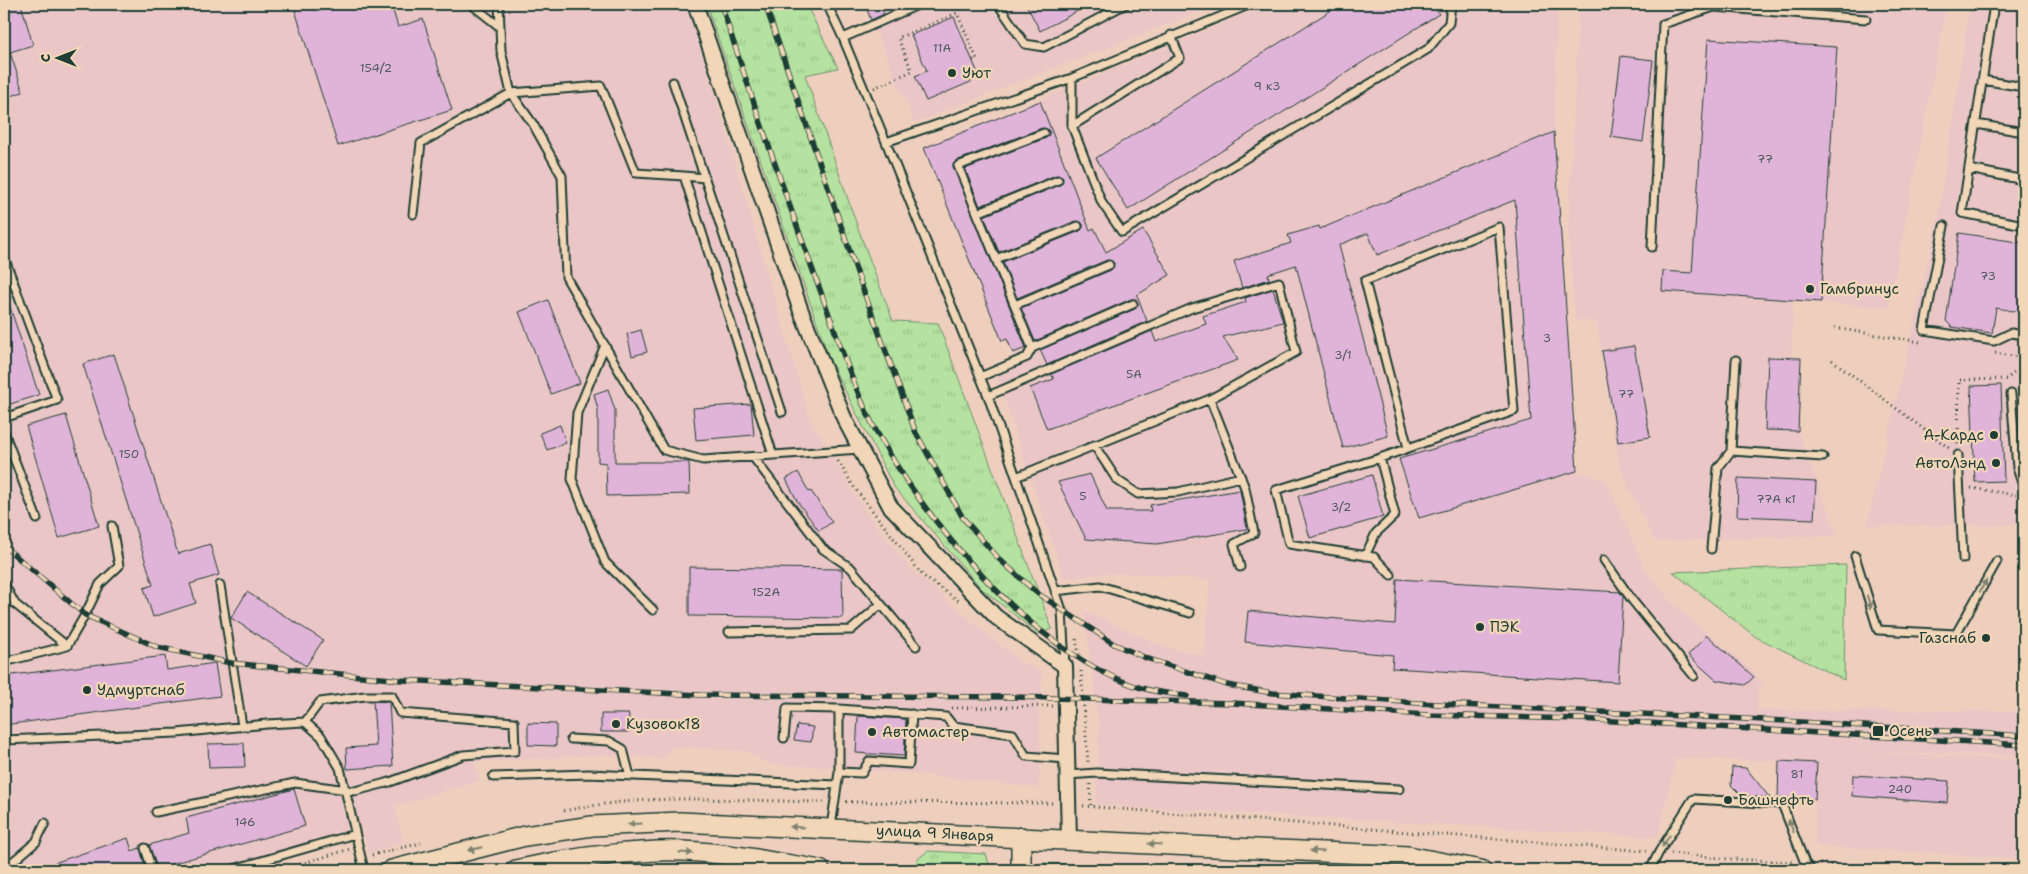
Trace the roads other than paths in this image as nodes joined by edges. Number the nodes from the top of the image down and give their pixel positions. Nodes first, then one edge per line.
1 (471, 4) edge
2 (499, 4) edge
3 (695, 4) edge
4 (827, 4) edge
5 (920, 4) edge
6 (998, 4) edge
7 (1126, 4) edge
8 (1251, 4) edge
9 (1450, 4) edge
10 (1994, 4) edge
11 (1714, 5) edge
12 (1866, 19) dead end
13 (500, 27) junction
14 (1171, 36) junction
15 (843, 38) junction
16 (1072, 78) junction
17 (1982, 80) junction
18 (673, 82) dead end
19 (2024, 87) edge
20 (511, 93) junction
21 (1976, 124) junction
22 (1072, 126) junction
23 (1044, 132) dead end
24 (2024, 132) edge
25 (886, 142) junction
26 (1969, 168) junction
27 (684, 176) junction
28 (705, 178) junction
29 (1058, 180) dead end
30 (2024, 180) edge
31 (977, 213) junction
32 (413, 214) dead end
33 (2024, 225) edge
34 (1078, 226) dead end
35 (1944, 226) dead end
36 (1652, 247) dead end
37 (996, 259) junction
38 (4, 260) edge
39 (1109, 265) dead end
40 (1133, 304) dead end
41 (1015, 305) junction
42 (2024, 335) edge
43 (605, 346) junction
44 (1032, 348) junction
45 (1736, 360) dead end
46 (980, 377) junction
47 (2011, 394) dead end
48 (988, 396) junction
49 (1210, 398) junction
50 (782, 412) dead end
51 (4, 418) edge
52 (4, 432) edge
53 (1094, 445) junction
54 (1408, 448) junction
55 (860, 449) junction
56 (1731, 451) junction
57 (773, 455) junction
58 (1958, 455) road end
59 (753, 456) junction
60 (1823, 457) dead end
61 (1380, 458) junction
62 (1016, 477) junction
63 (1241, 477) junction
64 (2024, 489) edge
65 (37, 519) dead end
66 (112, 526) dead end
67 (1711, 549) dead end
68 (1365, 556) junction
69 (1855, 556) dead end
70 (1963, 559) dead end
71 (1604, 560) dead end
72 (1997, 560) dead end
73 (1240, 568) dead end
74 (1391, 576) dead end
75 (4, 584) edge
76 (220, 585) dead end
77 (1055, 590) junction
78 (880, 604) junction
79 (653, 610) dead end
80 (1190, 613) dead end
81 (729, 632) dead end
82 (67, 646) junction
83 (916, 646) dead end
84 (4, 662) edge
85 (1065, 666) junction
86 (1694, 676) dead end
87 (839, 709) junction
88 (912, 714) junction
89 (304, 722) junction
90 (242, 726) junction
91 (784, 738) dead end
92 (571, 739) dead end
93 (4, 740) edge
94 (1067, 759) junction
95 (839, 772) junction
96 (1067, 774) junction
97 (493, 776) dead end
98 (630, 776) junction
99 (837, 785) junction
100 (1399, 789) dead end
101 (345, 790) junction
102 (156, 812) dead end
103 (45, 823) dead end
104 (831, 829) junction
105 (355, 834) junction
106 (1021, 837) junction
107 (1069, 840) junction
108 (145, 848) dead end
109 (1366, 862) edge
110 (4, 869) edge
111 (152, 870) edge
112 (230, 870) edge
113 (364, 870) edge
114 (392, 870) edge
115 (516, 870) edge
116 (820, 870) edge
117 (1021, 870) edge
118 (1481, 870) edge
119 (1650, 870) edge
120 (1810, 870) edge

1 - 13 lane
2 - 13 lane
3 - 55 street
4 - 15 lane
5 - 15 lane
6 - 7 lane
8 - 14 lane
9 - 22 lane
10 - 17 lane
11 - 12 lane
11 - 36 lane
13 - 20 lane
14 - 16 lane
14 - 22 lane
15 - 25 lane
16 - 22 lane
16 - 25 lane
17 - 19 lane
17 - 21 lane
18 - 28 lane
20 - 27 lane
20 - 32 lane
20 - 43 lane
21 - 24 lane
21 - 26 lane
23 - 31 lane
25 - 46 lane
26 - 30 lane
26 - 33 lane
27 - 28 lane
27 - 57 lane
28 - 50 lane
29 - 31 lane
31 - 37 lane
34 - 37 lane
35 - 42 lane
37 - 41 lane
38 - 51 lane
39 - 41 lane
40 - 44 lane
41 - 44 lane
43 - 59 lane
43 - 79 lane
44 - 46 lane
45 - 56 lane
46 - 48 lane
47 - 64 lane
48 - 49 lane
48 - 62 lane
49 - 53 lane
49 - 63 lane
52 - 65 lane
53 - 62 lane
53 - 63 lane
54 - 54 lane
54 - 61 lane
55 - 57 lane
55 - 85 street
56 - 60 lane
56 - 67 lane
57 - 59 lane
58 - 70 lane
59 - 78 lane
61 - 68 lane
61 - 68 lane
62 - 77 lane
63 - 73 lane
66 - 82 lane
68 - 74 lane
69 -> 72 lane
71 - 86 lane
75 - 82 lane
76 - 90 lane
77 - 80 lane
77 - 85 lane
78 - 81 lane
78 - 83 lane
82 - 84 lane
85 - 94 street
87 - 88 lane
87 - 91 lane
87 - 95 lane
88 - 94 lane
88 - 95 lane
89 - 90 lane
89 - 101 lane
89 - 101 lane
90 - 93 lane
92 - 98 lane
94 - 96 street
95 - 99 lane
96 - 100 lane
96 - 107 street
97 - 98 lane
98 - 99 lane
99 - 104 lane
101 - 102 lane
101 - 105 lane
103 - 110 lane
104 - 106 main road, улица 9 Января
104 -> 114 main road, улица 9 Января
105 - 112 lane
105 - 113 lane
106 - 107 main road, улица 9 Января
106 - 117 main road
109 -> 107 main road, улица 9 Января
108 - 111 lane
109 - 118 main road, улица 9 Января
115 -> 116 main road
120 -> 119 lane

